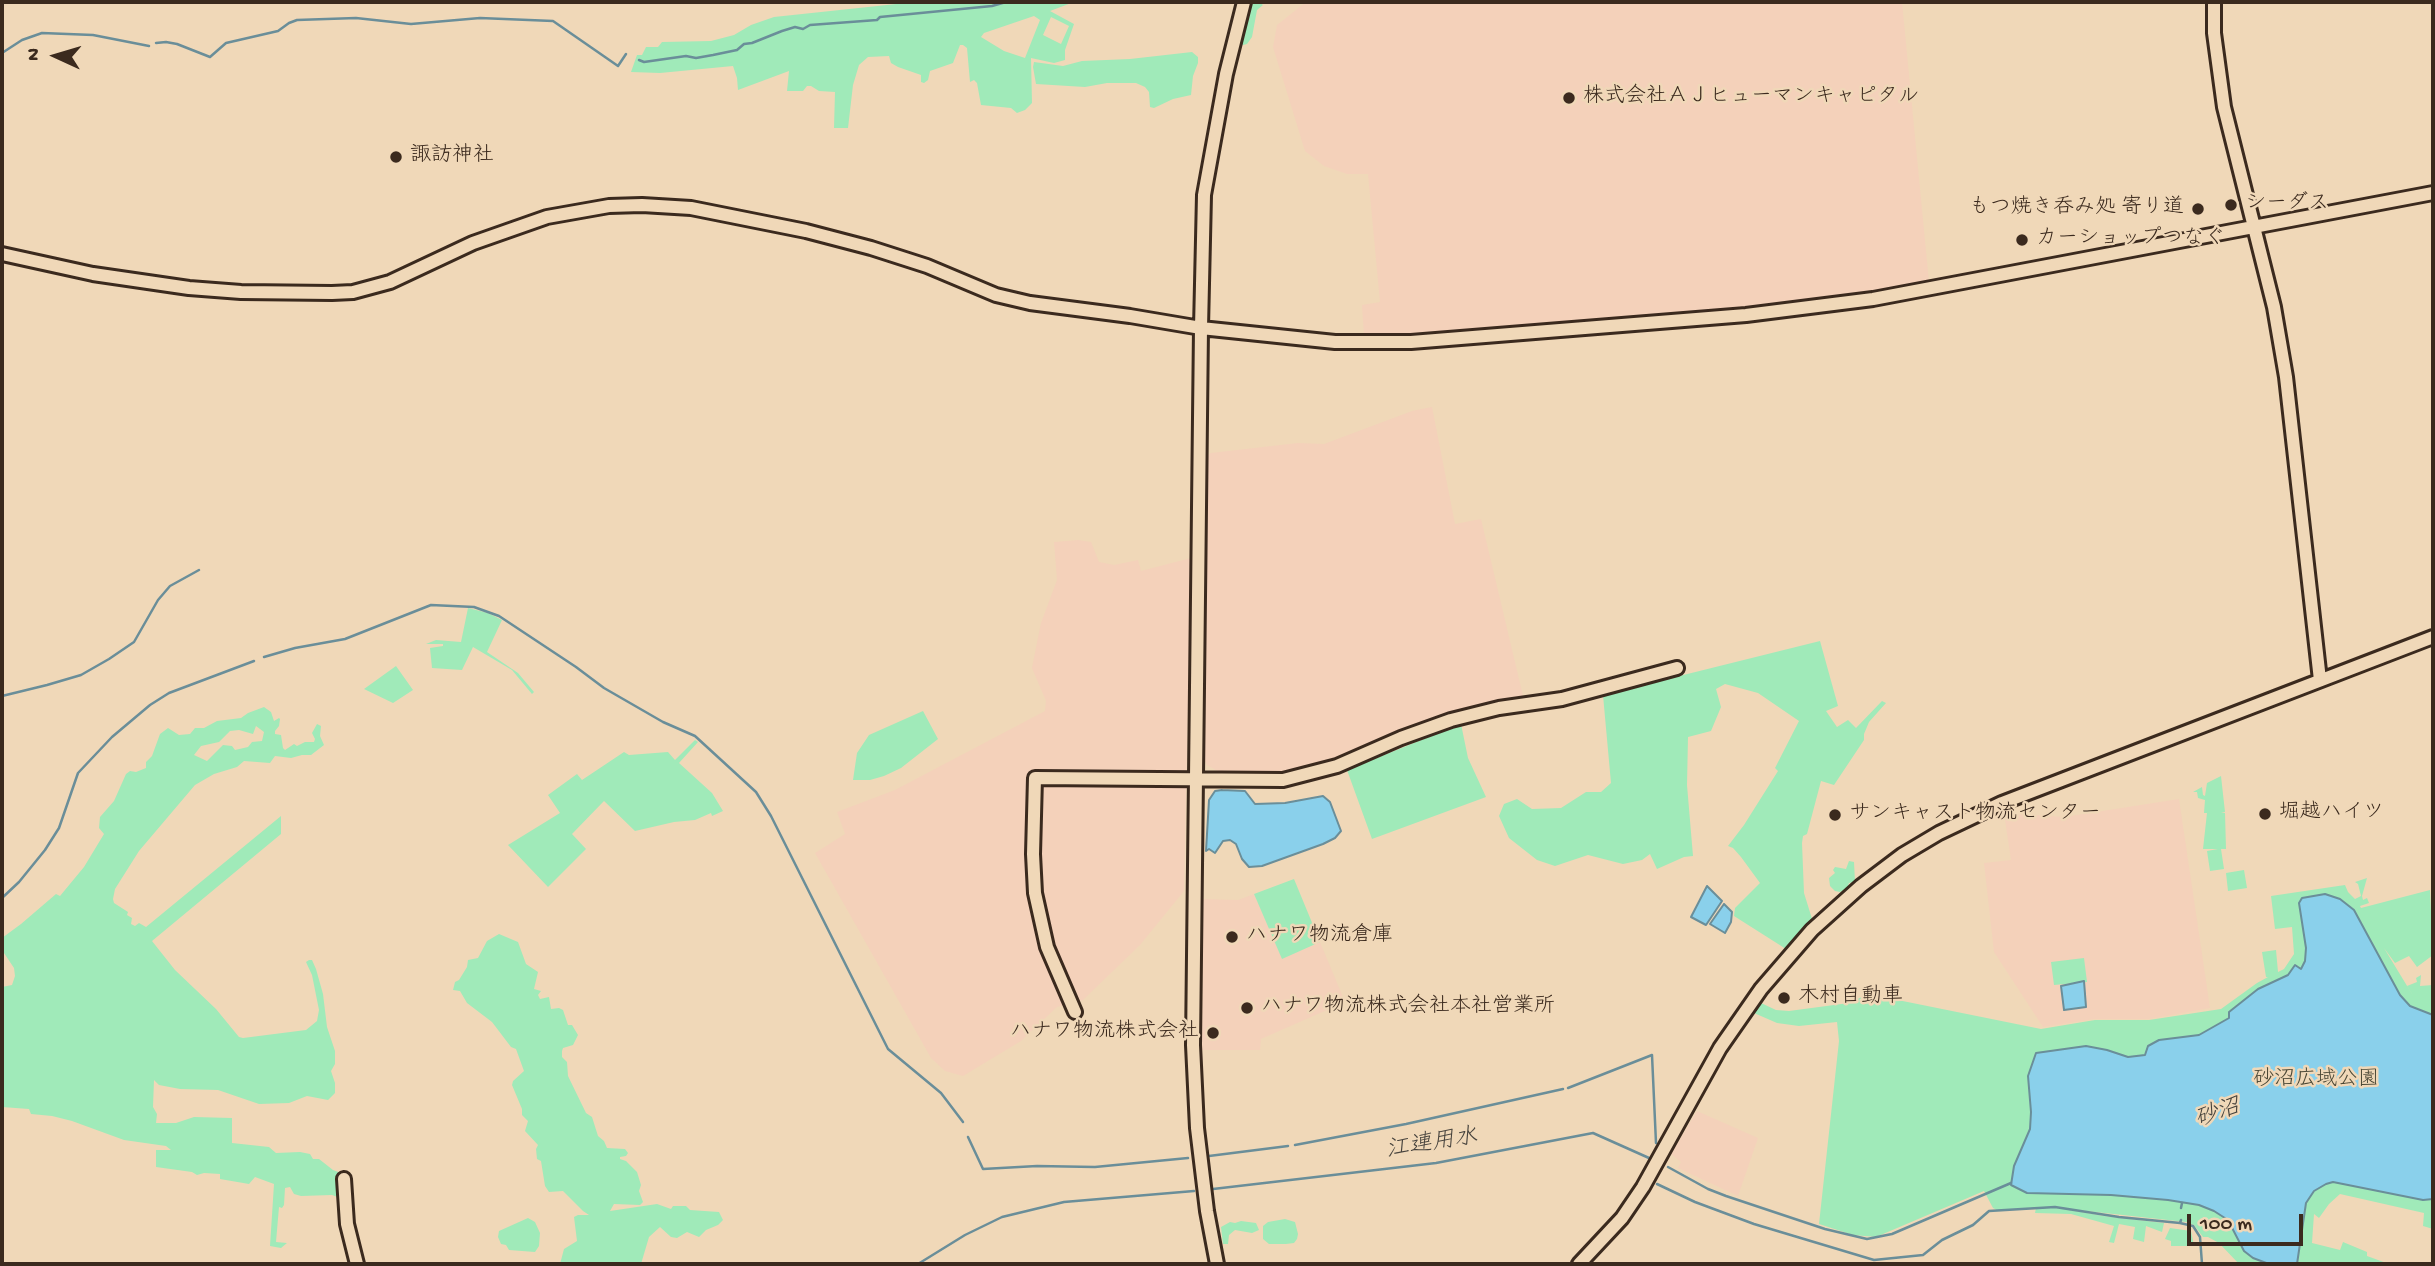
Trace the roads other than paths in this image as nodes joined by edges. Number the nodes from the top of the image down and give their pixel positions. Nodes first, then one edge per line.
1 (1244, 2) edge
2 (2214, 2) edge
3 (2433, 193) edge
4 (2255, 227) junction
5 (2, 254) edge
6 (1200, 328) junction
7 (2433, 638) edge
8 (1677, 668) dead end
9 (2320, 680) junction
10 (1195, 781) junction
11 (1075, 1012) dead end
12 (344, 1179) dead end
13 (357, 1264) edge
14 (1217, 1264) edge
15 (1579, 1264) edge

1 - 6 street
2 - 4 street
3 - 4 street
4 - 6 street
4 - 9 street
5 - 6 street
6 - 10 street
7 - 9 street
8 - 10 street
9 - 15 street
10 - 11 street
10 - 14 street
12 - 13 street

